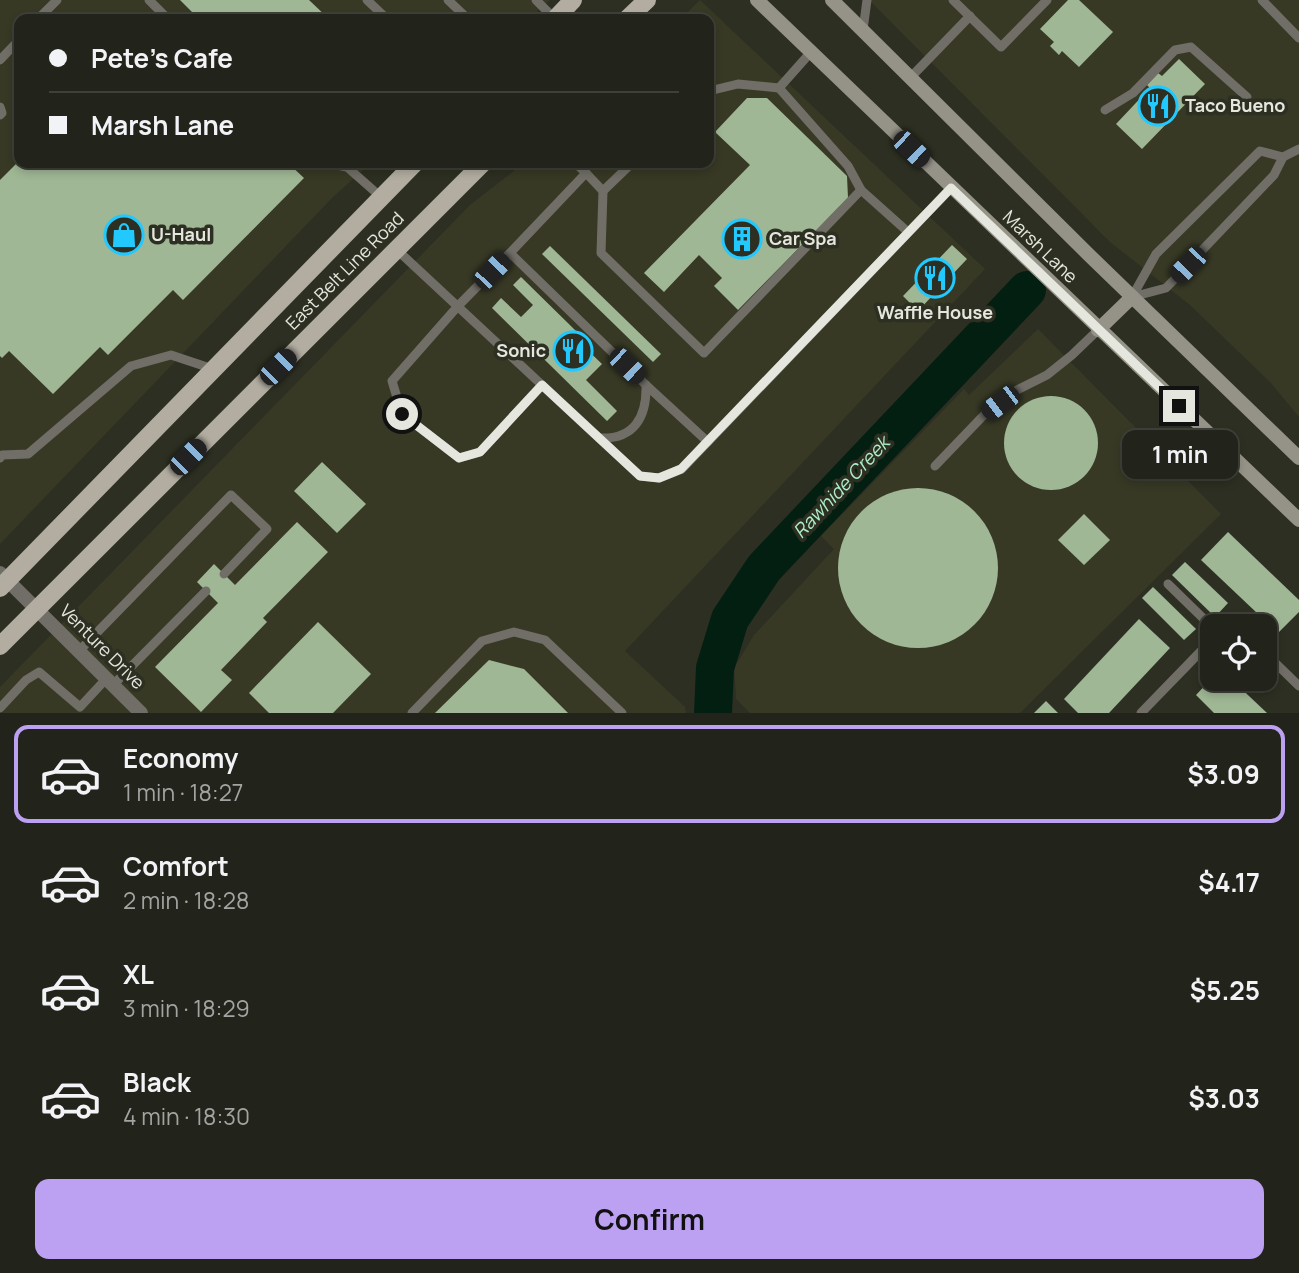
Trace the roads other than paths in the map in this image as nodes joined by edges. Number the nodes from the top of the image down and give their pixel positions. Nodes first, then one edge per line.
1 (57, 0) edge
2 (149, 0) edge
3 (367, 0) edge
4 (449, 0) edge
5 (536, 0) edge
6 (573, 0) edge
7 (647, 0) edge
8 (757, 0) edge
9 (832, 0) edge
10 (867, 0) edge
11 (953, 0) edge
12 (1048, 0) edge
13 (1262, 0) edge
14 (43, 14) edge
15 (163, 14) edge
16 (382, 14) edge
17 (463, 14) edge
18 (550, 14) edge
19 (560, 14) edge
20 (632, 14) edge
21 (970, 16) junction
22 (863, 30) junction
23 (1299, 38) edge
24 (14, 45) edge
25 (811, 52) junction
26 (0, 60) edge
27 (910, 78) junction
28 (779, 88) junction
29 (714, 90) edge
30 (1247, 97) dead end
31 (0, 107) edge
32 (1105, 110) dead end
33 (0, 115) edge
34 (1299, 149) edge
35 (1283, 157) junction
36 (348, 168) edge
37 (410, 168) edge
38 (478, 168) edge
39 (580, 168) edge
40 (627, 168) edge
41 (586, 173) junction
42 (951, 188) junction
43 (861, 190) junction
44 (603, 191) junction
45 (381, 197) junction
46 (908, 232) junction
47 (396, 249) junction
48 (510, 253) junction
49 (1132, 296) junction
50 (458, 306) junction
51 (1098, 330) junction
52 (213, 369) junction
53 (542, 385) junction
54 (646, 385) junction
55 (599, 438) junction
56 (708, 442) junction
57 (1, 455) edge
58 (1299, 458) edge
59 (934, 466) dead end
60 (1299, 520) edge
61 (224, 574) dead end
62 (3, 580) edge
63 (1168, 584) dead end
64 (206, 591) dead end
65 (36, 609) junction
66 (1200, 615) edge
67 (0, 646) edge
68 (79, 651) junction
69 (1200, 652) edge
70 (1277, 663) edge
71 (1297, 679) edge
72 (110, 682) junction
73 (0, 708) edge
74 (141, 713) edge
75 (412, 713) edge
76 (622, 713) edge
77 (1141, 713) edge

1 - 14 lane
2 - 15 lane
3 - 16 lane
4 - 17 lane
5 - 18 lane
6 - 19 main road
7 - 20 main road
8 - 25 main road, Marsh Lane
9 - 22 main road, Marsh Lane
10 - 22 lane
11 - 21 lane
12 - 21 lane
13 - 23 lane
21 - 27 lane
22 - 27 main road, Marsh Lane
24 - 26 lane
25 - 28 lane
25 - 42 main road, Marsh Lane
27 - 49 main road, Marsh Lane
28 - 29 lane
28 - 43 lane
30 - 32 lane
31 - 33 lane
34 - 35 lane
35 - 49 lane
35 - 49 lane
36 - 45 lane
37 - 45 main road, East Belt Line Road
38 - 47 main road, East Belt Line Road
39 - 41 lane
40 - 44 lane
41 - 44 lane
41 - 48 lane
42 - 46 lane
42 - 51 main road, Marsh Lane
43 - 44 lane
43 - 46 lane
45 - 52 main road, East Belt Line Road
46 - 56 lane
47 - 50 lane
47 - 65 main road, East Belt Line Road
48 - 50 lane
48 - 54 lane
49 - 51 main road
49 - 58 main road, Marsh Lane
50 - 53 lane
50 - 53 lane
51 - 59 lane
51 - 60 main road, Marsh Lane
52 - 57 lane
52 - 62 main road, East Belt Line Road
53 - 55 lane
54 - 55 lane
54 - 56 lane
55 - 56 lane
61 - 68 lane
62 - 65 street, Venture Drive
63 - 66 lane
64 - 72 lane
65 - 67 main road, East Belt Line Road
65 - 68 street, Venture Drive
68 - 72 street, Venture Drive
69 - 77 lane
70 - 71 lane
72 - 73 lane
72 - 74 street, Venture Drive
75 - 76 lane

